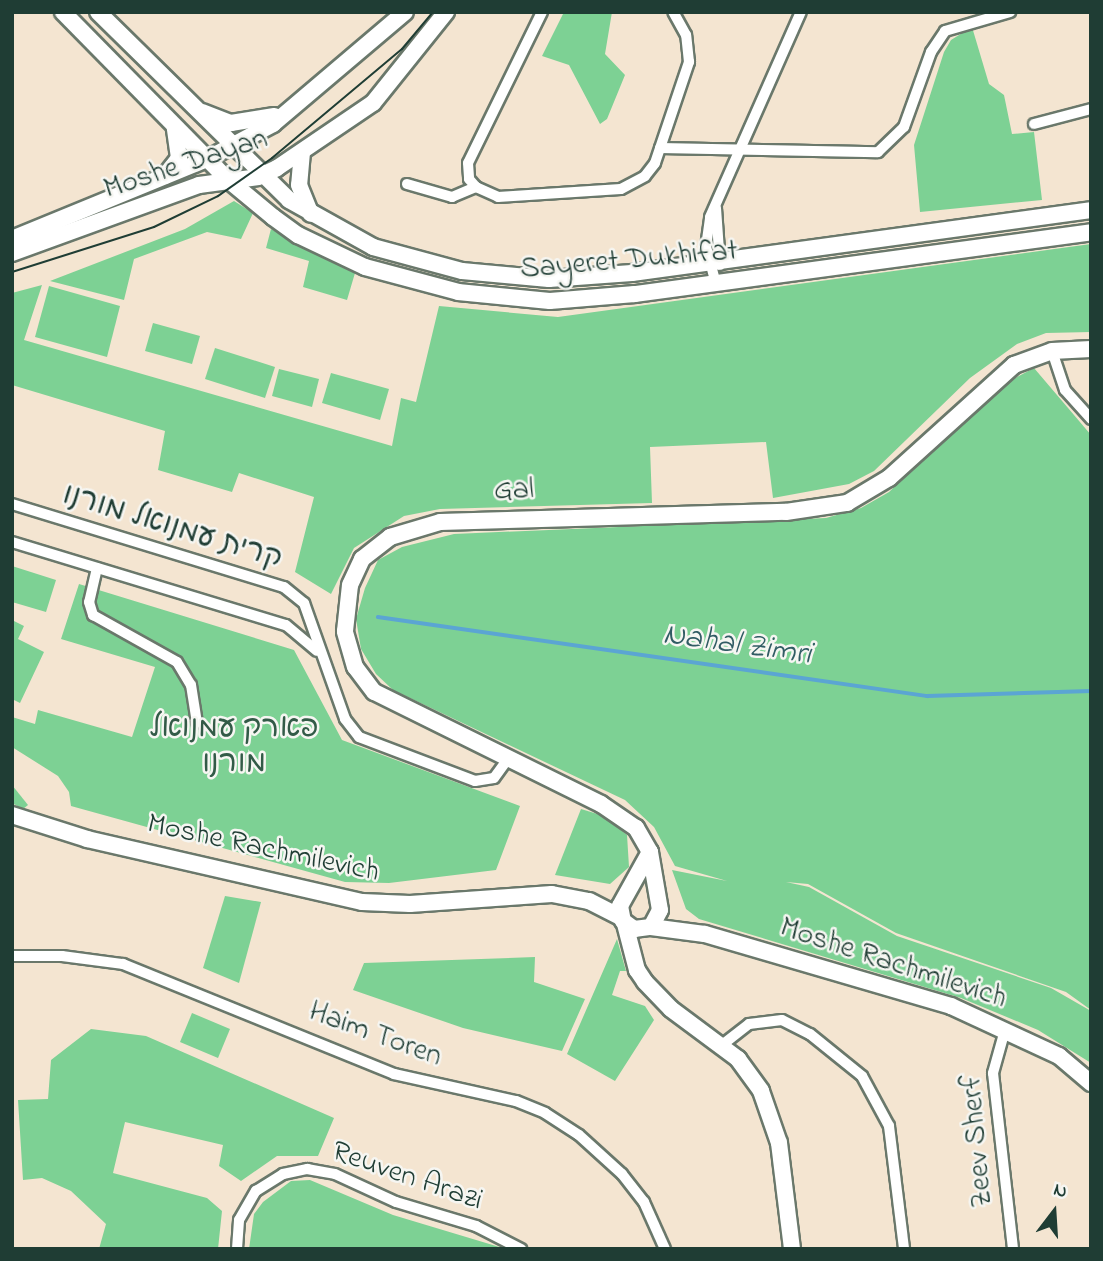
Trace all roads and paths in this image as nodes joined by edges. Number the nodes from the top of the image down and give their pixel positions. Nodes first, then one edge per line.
1 (63, 12) edge
2 (98, 12) edge
3 (405, 12) edge
4 (446, 12) edge
5 (542, 12) edge
6 (673, 12) edge
7 (801, 12) edge
8 (1010, 12) edge
9 (188, 103) junction
10 (296, 108) junction
11 (1091, 109) edge
12 (1034, 124) dead end
13 (174, 126) junction
14 (232, 146) junction
15 (660, 148) junction
16 (736, 151) junction
17 (302, 152) junction
18 (218, 170) junction
19 (262, 176) junction
20 (162, 179) junction
21 (407, 184) dead end
22 (476, 187) junction
23 (1091, 210) edge
24 (312, 216) junction
25 (1091, 232) edge
26 (19, 237) edge
27 (12, 253) edge
28 (715, 263) junction
29 (716, 284) junction
30 (1091, 349) edge
31 (1052, 351) junction
32 (1091, 419) edge
33 (12, 504) edge
34 (12, 542) edge
35 (97, 568) junction
36 (318, 652) junction
37 (197, 723) dead end
38 (508, 759) junction
39 (12, 815) edge
40 (650, 852) junction
41 (625, 896) junction
42 (589, 901) junction
43 (658, 904) junction
44 (623, 921) junction
45 (648, 928) junction
46 (705, 934) junction
47 (12, 956) edge
48 (645, 982) junction
49 (1005, 1030) junction
50 (722, 1045) junction
51 (1091, 1083) edge
52 (237, 1249) edge
53 (521, 1249) edge
54 (665, 1249) edge
55 (793, 1249) edge
56 (904, 1249) edge
57 (1013, 1249) edge

1 - 13 street, Sayeret Dukhifat
2 - 9 street, Sayeret Dukhifat
3 - 10 street, Moshe Dayan
4 - 17 street, Moshe Dayan
5 - 22 street
6 - 15 street
7 - 16 street
8 - 16 street
9 - 10 street
9 - 14 street, Sayeret Dukhifat
10 - 14 street, Moshe Dayan
11 - 12 street
13 - 18 street, Sayeret Dukhifat
13 - 20 street
14 - 18 street, Moshe Dayan
14 - 19 street, Sayeret Dukhifat
15 - 16 street
15 - 22 street
16 - 28 street
17 - 19 street, Moshe Dayan
17 - 24 street
18 - 19 street, Moshe Dayan
18 - 20 street, Moshe Dayan
18 - 27 street, Moshe Dayan
18 - 29 street, Sayeret Dukhifat
19 - 24 street, Sayeret Dukhifat
20 - 26 street, Moshe Dayan
21 - 22 street
23 - 28 street, Sayeret Dukhifat
24 - 28 street, Sayeret Dukhifat
25 - 29 street, Sayeret Dukhifat
28 - 29 street
30 - 31 street, Gal
31 - 32 street
31 - 38 street, Gal
33 - 36 street, קרית עמנואל מורנו
34 - 35 street, קרית עמנואל מורנו
35 - 36 street, קרית עמנואל מורנו
35 - 37 street
36 - 38 street, קרית עמנואל מורנו
38 - 40 street, Gal
39 - 42 street, Moshe Rachmilevich
40 - 41 street
40 - 43 street, Gal
41 - 42 street, Moshe Rachmilevich
41 - 43 street, Moshe Rachmilevich
41 - 44 street
42 - 44 street, Moshe Rachmilevich
43 - 45 street
43 - 46 street, Moshe Rachmilevich
44 - 45 street, Moshe Rachmilevich
44 - 48 street
45 - 46 street, Moshe Rachmilevich
45 - 48 street
46 - 49 street, Moshe Rachmilevich
47 - 54 street, Haim Toren
48 - 50 street
49 - 51 street, Moshe Rachmilevich
49 - 57 street, Zeev Sherf
50 - 55 street
50 - 56 street
52 - 53 street, Reuven Arazi

